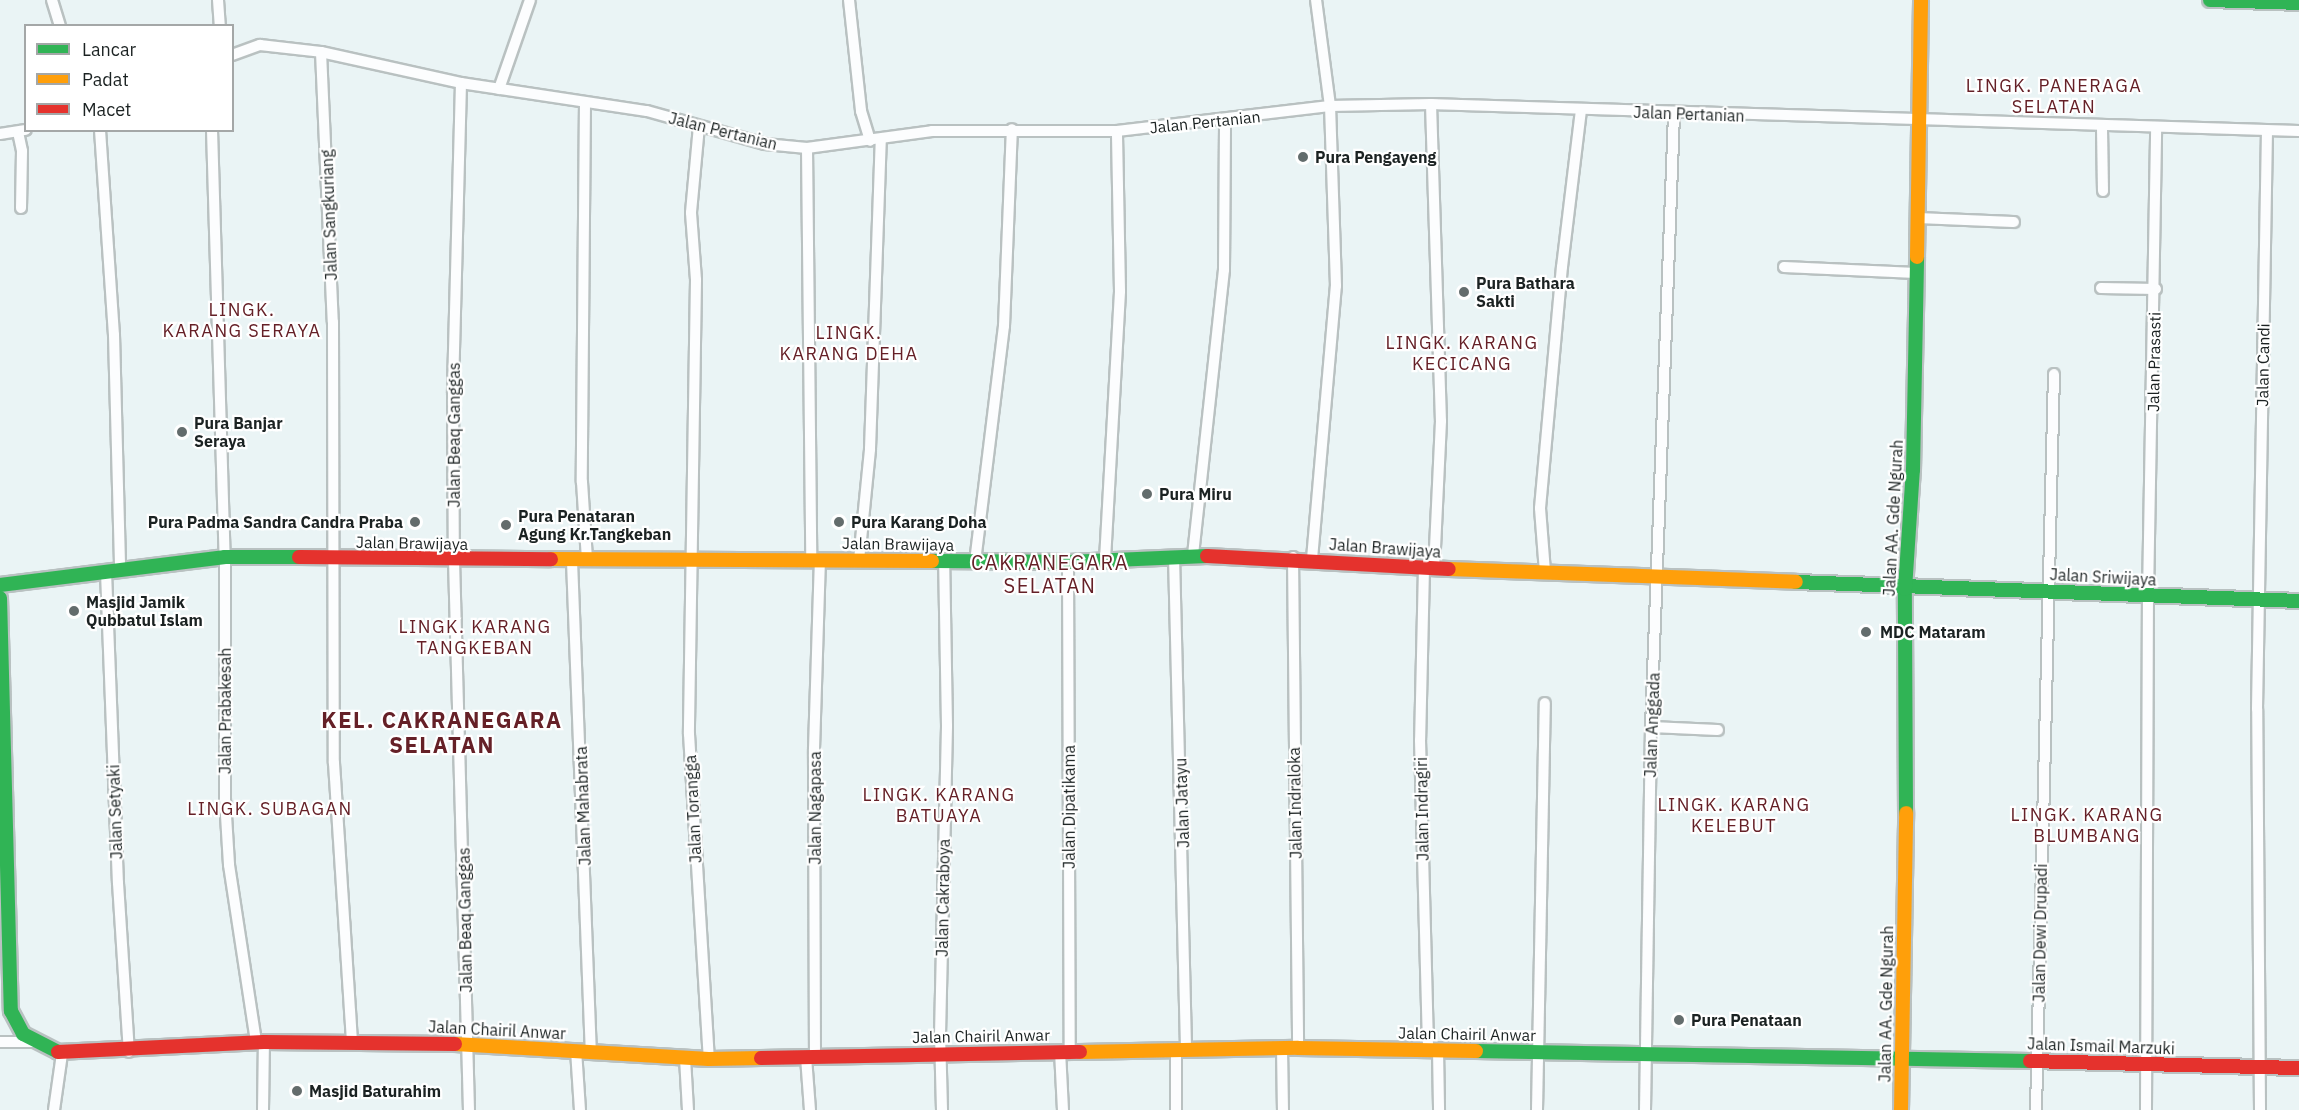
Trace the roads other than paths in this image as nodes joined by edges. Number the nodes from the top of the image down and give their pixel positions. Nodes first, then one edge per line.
1 (52, 0) edge
2 (218, 0) edge
3 (530, 0) edge
4 (849, 0) edge
5 (1316, 0) edge
6 (1921, 0) edge
7 (2210, 0) edge
8 (2299, 3) edge
9 (59, 24) edge
10 (220, 24) edge
11 (321, 52) junction
12 (234, 54) edge
13 (460, 83) junction
14 (499, 89) junction
15 (585, 102) junction
16 (1431, 104) junction
17 (1330, 106) junction
18 (1581, 111) junction
19 (1674, 114) junction
20 (1225, 120) junction
21 (1917, 120) junction
22 (699, 126) junction
23 (2102, 128) junction
24 (2157, 128) junction
25 (1012, 129) junction
26 (2267, 130) junction
27 (22, 131) edge
28 (1117, 131) junction
29 (2299, 131) edge
30 (100, 132) edge
31 (212, 132) edge
32 (0, 134) edge
33 (875, 140) junction
34 (807, 148) junction
35 (2103, 191) dead end
36 (21, 208) dead end
37 (1917, 218) junction
38 (2014, 222) dead end
39 (1784, 267) dead end
40 (1916, 273) junction
41 (2101, 288) dead end
42 (2156, 289) junction
43 (2054, 374) dead end
44 (1193, 555) junction
45 (1174, 556) junction
46 (225, 557) junction
47 (1293, 557) junction
48 (332, 558) junction
49 (691, 559) junction
50 (816, 559) junction
51 (1312, 559) junction
52 (454, 560) junction
53 (587, 560) junction
54 (859, 560) junction
55 (1105, 560) junction
56 (572, 561) junction
57 (944, 562) junction
58 (975, 562) junction
59 (1068, 562) junction
60 (1429, 568) junction
61 (120, 571) junction
62 (105, 572) junction
63 (1545, 572) junction
64 (1656, 577) junction
65 (0, 585) edge
66 (1905, 589) junction
67 (2048, 590) junction
68 (2148, 596) junction
69 (0, 598) edge
70 (2258, 600) junction
71 (2299, 601) edge
72 (1545, 703) dead end
73 (1651, 727) junction
74 (1719, 730) dead end
75 (0, 1042) edge
76 (35, 1042) junction
77 (260, 1042) junction
78 (352, 1042) junction
79 (468, 1044) junction
80 (1282, 1048) junction
81 (1298, 1048) junction
82 (576, 1050) junction
83 (1181, 1050) junction
84 (1433, 1050) junction
85 (1065, 1051) junction
86 (129, 1052) junction
87 (591, 1052) junction
88 (1536, 1052) junction
89 (1645, 1053) junction
90 (62, 1054) junction
91 (939, 1054) junction
92 (811, 1057) junction
93 (1901, 1057) junction
94 (685, 1058) junction
95 (709, 1059) junction
96 (2036, 1060) junction
97 (2146, 1064) junction
98 (2260, 1067) junction
99 (2299, 1068) edge
100 (54, 1110) edge
101 (263, 1110) edge
102 (469, 1110) edge
103 (580, 1110) edge
104 (688, 1110) edge
105 (810, 1110) edge
106 (942, 1110) edge
107 (1063, 1110) edge
108 (1176, 1110) edge
109 (1283, 1110) edge
110 (1439, 1110) edge
111 (1537, 1110) edge
112 (1645, 1110) edge
113 (1901, 1110) edge
114 (2036, 1110) edge
115 (2146, 1110) edge
116 (2260, 1110) edge

1 - 9 street
2 - 10 street
3 - 14 street
4 - 33 street
5 - 17 street
6 - 21 main road, Jalan AA. Gde Ngurah
7 - 8 main road
11 - 12 street, Jalan Pertanian
11 - 13 street, Jalan Pertanian
11 - 48 street, Jalan Sangkuriang
13 - 14 street, Jalan Pertanian
13 - 52 street, Jalan Beaq Ganggas
14 - 15 street, Jalan Pertanian
15 - 22 street, Jalan Pertanian
15 - 53 street
16 - 17 street, Jalan Pertanian
16 - 18 street, Jalan Pertanian
16 - 60 street, Jalan Indragiri
17 - 20 street, Jalan Pertanian
17 - 51 street
18 - 19 street, Jalan Pertanian
18 - 63 street
19 - 21 street, Jalan Pertanian
19 - 64 street, Jalan Anggada
20 - 28 street, Jalan Pertanian
20 - 44 street
21 - 23 street, Jalan Pertanian
21 - 37 main road, Jalan AA. Gde Ngurah
22 - 34 street, Jalan Pertanian
22 - 49 street, Jalan Torangga
23 - 24 street, Jalan Pertanian
23 - 35 street
24 - 26 street, Jalan Pertanian
24 - 42 street, Jalan Prasasti
25 - 28 street, Jalan Pertanian
25 - 33 street, Jalan Pertanian
25 - 58 street
26 - 29 street, Jalan Pertanian
26 - 70 street, Jalan Candi
27 - 32 street
27 - 36 street
28 - 55 street
30 - 61 street
31 - 46 street, Jalan Prabakesah
33 - 34 street, Jalan Pertanian
33 - 54 street
34 - 50 street, Jalan Nagapasa
37 - 38 street
37 - 40 main road, Jalan AA. Gde Ngurah
39 - 40 street
40 - 66 main road, Jalan AA. Gde Ngurah
41 - 42 street
42 - 68 street, Jalan Prasasti
43 - 67 street, Jalan Dewi Drupadi
44 - 45 main road, Jalan Brawijaya
44 - 47 main road, Jalan Brawijaya
45 - 55 main road, Jalan Brawijaya
45 - 83 street, Jalan Jatayu
46 - 48 main road, Jalan Brawijaya
46 - 61 main road, Jalan Brawijaya
46 - 77 street, Jalan Prabakesah
47 - 51 main road, Jalan Brawijaya
47 - 81 street, Jalan Indraloka
48 - 52 main road, Jalan Brawijaya
48 - 78 street
49 - 50 main road, Jalan Brawijaya
49 - 53 main road, Jalan Brawijaya
49 - 95 street, Jalan Torangga
50 - 54 main road, Jalan Brawijaya
50 - 92 street, Jalan Nagapasa
51 - 60 main road, Jalan Brawijaya
52 - 56 main road, Jalan Brawijaya
52 - 79 street, Jalan Beaq Ganggas
53 - 56 main road, Jalan Brawijaya
54 - 57 main road, Jalan Brawijaya
55 - 59 main road, Jalan Brawijaya
56 - 87 street, Jalan Mahabrata
57 - 58 main road, Jalan Brawijaya
57 - 91 street, Jalan Cakraboya
58 - 59 main road, Jalan Brawijaya
59 - 85 street, Jalan Dipatikama
60 - 63 main road, Jalan Brawijaya
60 - 84 street, Jalan Indragiri
61 - 62 main road, Jalan Brawijaya
62 - 65 main road, Jalan Brawijaya
62 - 86 street, Jalan Setyaki
63 - 64 main road, Jalan Brawijaya
64 - 66 main road, Jalan Brawijaya
64 - 73 street, Jalan Anggada
66 - 67 main road, Jalan Sriwijaya
66 - 93 main road, Jalan AA. Gde Ngurah
67 - 68 main road, Jalan Sriwijaya
67 - 96 street, Jalan Dewi Drupadi
68 - 70 main road, Jalan Sriwijaya
68 - 97 street, Jalan Prasasti
69 - 76 main road
70 - 71 main road, Jalan Sriwijaya
70 - 98 street, Jalan Candi
72 - 88 street
73 - 74 street
73 - 89 street, Jalan Anggada
75 - 76 street
76 - 90 main road
77 - 78 main road, Jalan Chairil Anwar
77 - 86 main road, Jalan Chairil Anwar
77 - 101 street, Jalan Prabakesah
78 - 79 main road, Jalan Chairil Anwar
79 - 82 main road, Jalan Chairil Anwar
79 - 102 street, Jalan Beaq Ganggas
80 - 81 main road, Jalan Chairil Anwar
80 - 83 main road, Jalan Chairil Anwar
80 - 109 street
81 - 84 main road, Jalan Chairil Anwar
82 - 87 main road, Jalan Chairil Anwar
82 - 103 street
83 - 85 main road, Jalan Chairil Anwar
83 - 108 street, Jalan Jatayu
84 - 88 main road, Jalan Chairil Anwar
84 - 110 street, Jalan Indragiri
85 - 91 main road, Jalan Chairil Anwar
85 - 107 street, Jalan Dipatikama
86 - 90 main road, Jalan Chairil Anwar
87 - 94 main road, Jalan Chairil Anwar
88 - 89 main road, Jalan Chairil Anwar
88 - 111 street
89 - 93 main road, Jalan Chairil Anwar
89 - 112 street, Jalan Anggada
90 - 100 street
91 - 92 main road, Jalan Chairil Anwar
91 - 106 street, Jalan Cakraboya
92 - 95 main road, Jalan Chairil Anwar
92 - 105 street, Jalan Nagapasa
93 - 96 main road, Jalan Ismail Marzuki
93 - 113 main road, Jalan AA. Gde Ngurah
94 - 95 main road, Jalan Chairil Anwar
94 - 104 street
96 - 97 main road, Jalan Ismail Marzuki
96 - 114 street, Jalan Dewi Drupadi
97 - 98 main road, Jalan Ismail Marzuki
97 - 115 street, Jalan Prasasti
98 - 99 main road, Jalan Ismail Marzuki
98 - 116 street, Jalan Candi

